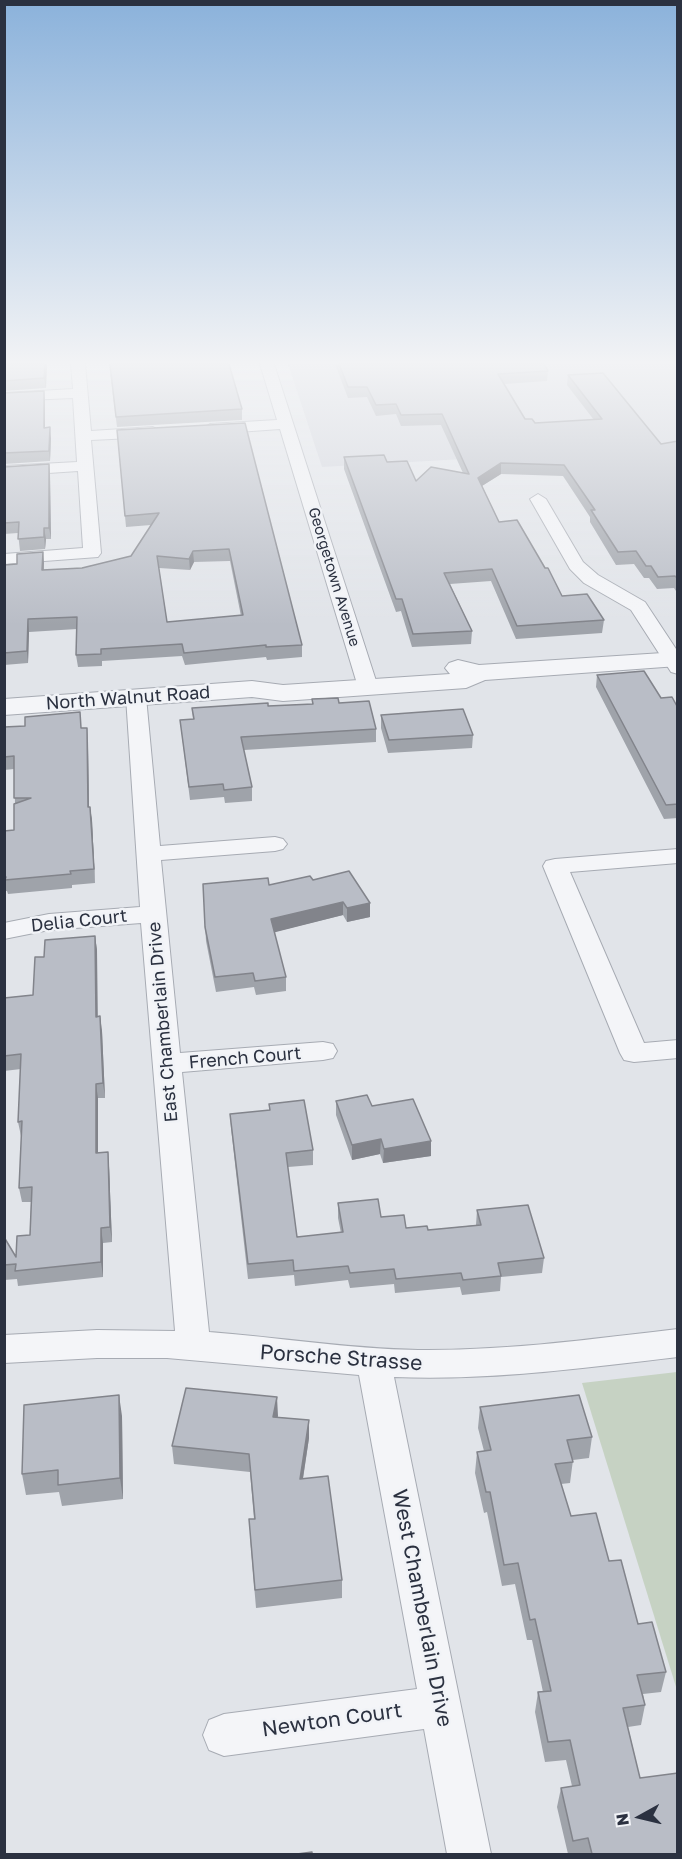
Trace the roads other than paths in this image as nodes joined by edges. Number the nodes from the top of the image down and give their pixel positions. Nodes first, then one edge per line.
1 (84, 451) edge
2 (293, 451) edge
3 (85, 466) junction
4 (4, 471) edge
5 (538, 499) dead end
6 (4, 559) edge
7 (676, 662) edge
8 (366, 681) junction
9 (136, 698) junction
10 (4, 707) edge
11 (275, 844) dead end
12 (148, 854) junction
13 (678, 856) edge
14 (153, 914) junction
15 (4, 931) edge
16 (678, 1049) edge
17 (323, 1051) dead end
18 (166, 1065) junction
19 (678, 1342) edge
20 (193, 1345) junction
21 (4, 1349) edge
22 (374, 1362) junction
23 (441, 1706) junction
24 (224, 1735) dead end
25 (469, 1854) edge

1 - 3 street
2 - 8 street, Georgetown Avenue
3 - 4 street
3 - 6 street
5 - 7 street
7 - 8 street, North Walnut Road
8 - 9 street, North Walnut Road
9 - 10 street, North Walnut Road
9 - 12 street, East Chamberlain Drive
11 - 12 street
12 - 14 street, East Chamberlain Drive
13 - 16 street
14 - 15 street, Delia Court
14 - 18 street, East Chamberlain Drive
17 - 18 street, French Court
18 - 20 street, East Chamberlain Drive
19 - 22 street, Porsche Strasse
20 - 21 street, Porsche Strasse
20 - 22 street, Porsche Strasse
22 - 23 street, West Chamberlain Drive
23 - 24 street, Newton Court
23 - 25 street, West Chamberlain Drive

